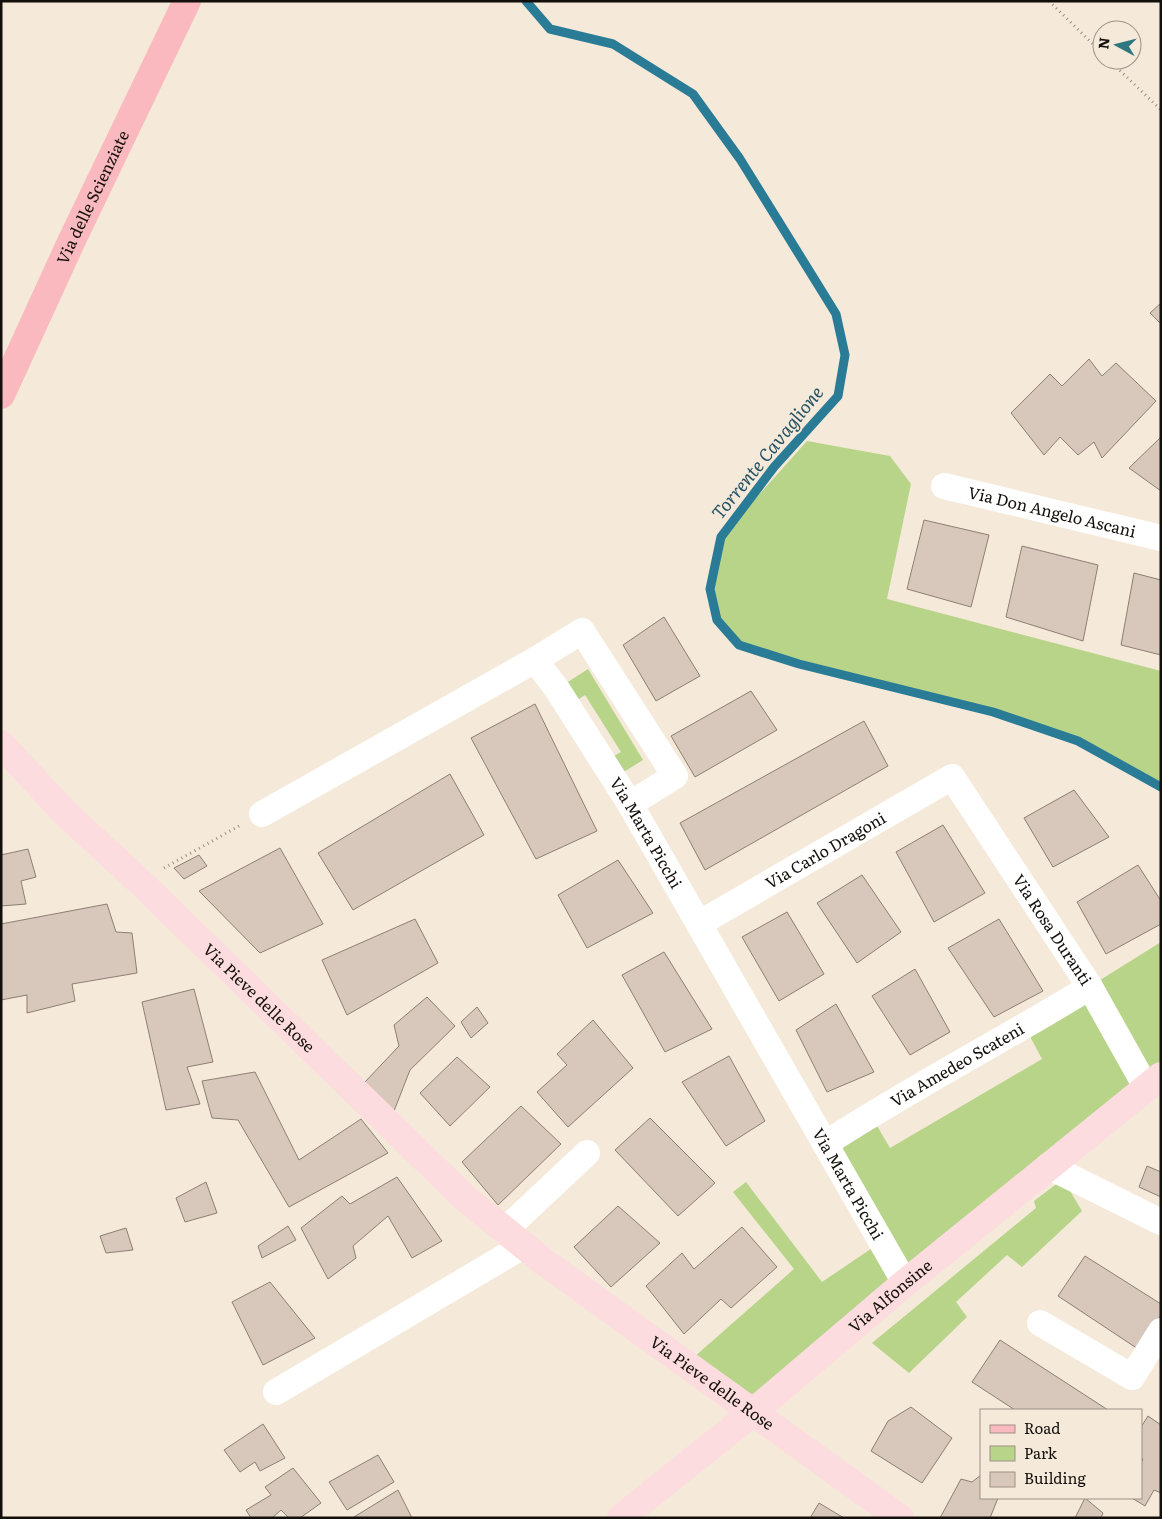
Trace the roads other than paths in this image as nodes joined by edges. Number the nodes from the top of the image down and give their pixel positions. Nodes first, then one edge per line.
1 (187, 1) edge
2 (1, 395) edge
3 (944, 486) dead end
4 (1161, 538) edge
5 (535, 660) junction
6 (1, 744) edge
7 (952, 777) joint
8 (630, 804) junction
9 (262, 814) road end
10 (700, 923) junction
11 (1090, 987) junction
12 (1153, 1081) edge
13 (825, 1144) junction
14 (586, 1153) dead end
15 (1048, 1166) junction
16 (1161, 1222) edge
17 (514, 1238) junction
18 (905, 1283) junction
19 (1040, 1323) dead end
20 (1161, 1331) edge
21 (276, 1392) dead end
22 (752, 1413) junction
23 (621, 1518) edge
24 (900, 1518) edge

1 - 2 main road, Via delle Scienziate
3 - 4 street, Via Don Angelo Ascani
5 - 8 street, Via Marta Picchi
5 - 8 street
5 - 9 street
6 - 17 street, Via Pieve delle Rose
7 - 10 street, Via Carlo Dragoni
7 - 11 street, Via Rosa Duranti
8 - 10 street, Via Marta Picchi
10 - 13 street, Via Marta Picchi
11 - 12 street, Via Rosa Duranti
11 - 13 street, Via Amedeo Scateni
12 - 15 street, Via Alfonsine
13 - 18 street, Via Marta Picchi
14 - 17 street
15 - 16 street
15 - 18 street, Via Alfonsine
17 - 21 street
17 - 22 street, Via Pieve delle Rose
18 - 22 street, Via Alfonsine
19 - 20 street
22 - 23 street, Via Alfonsine
22 - 24 street, Via Pieve delle Rose

